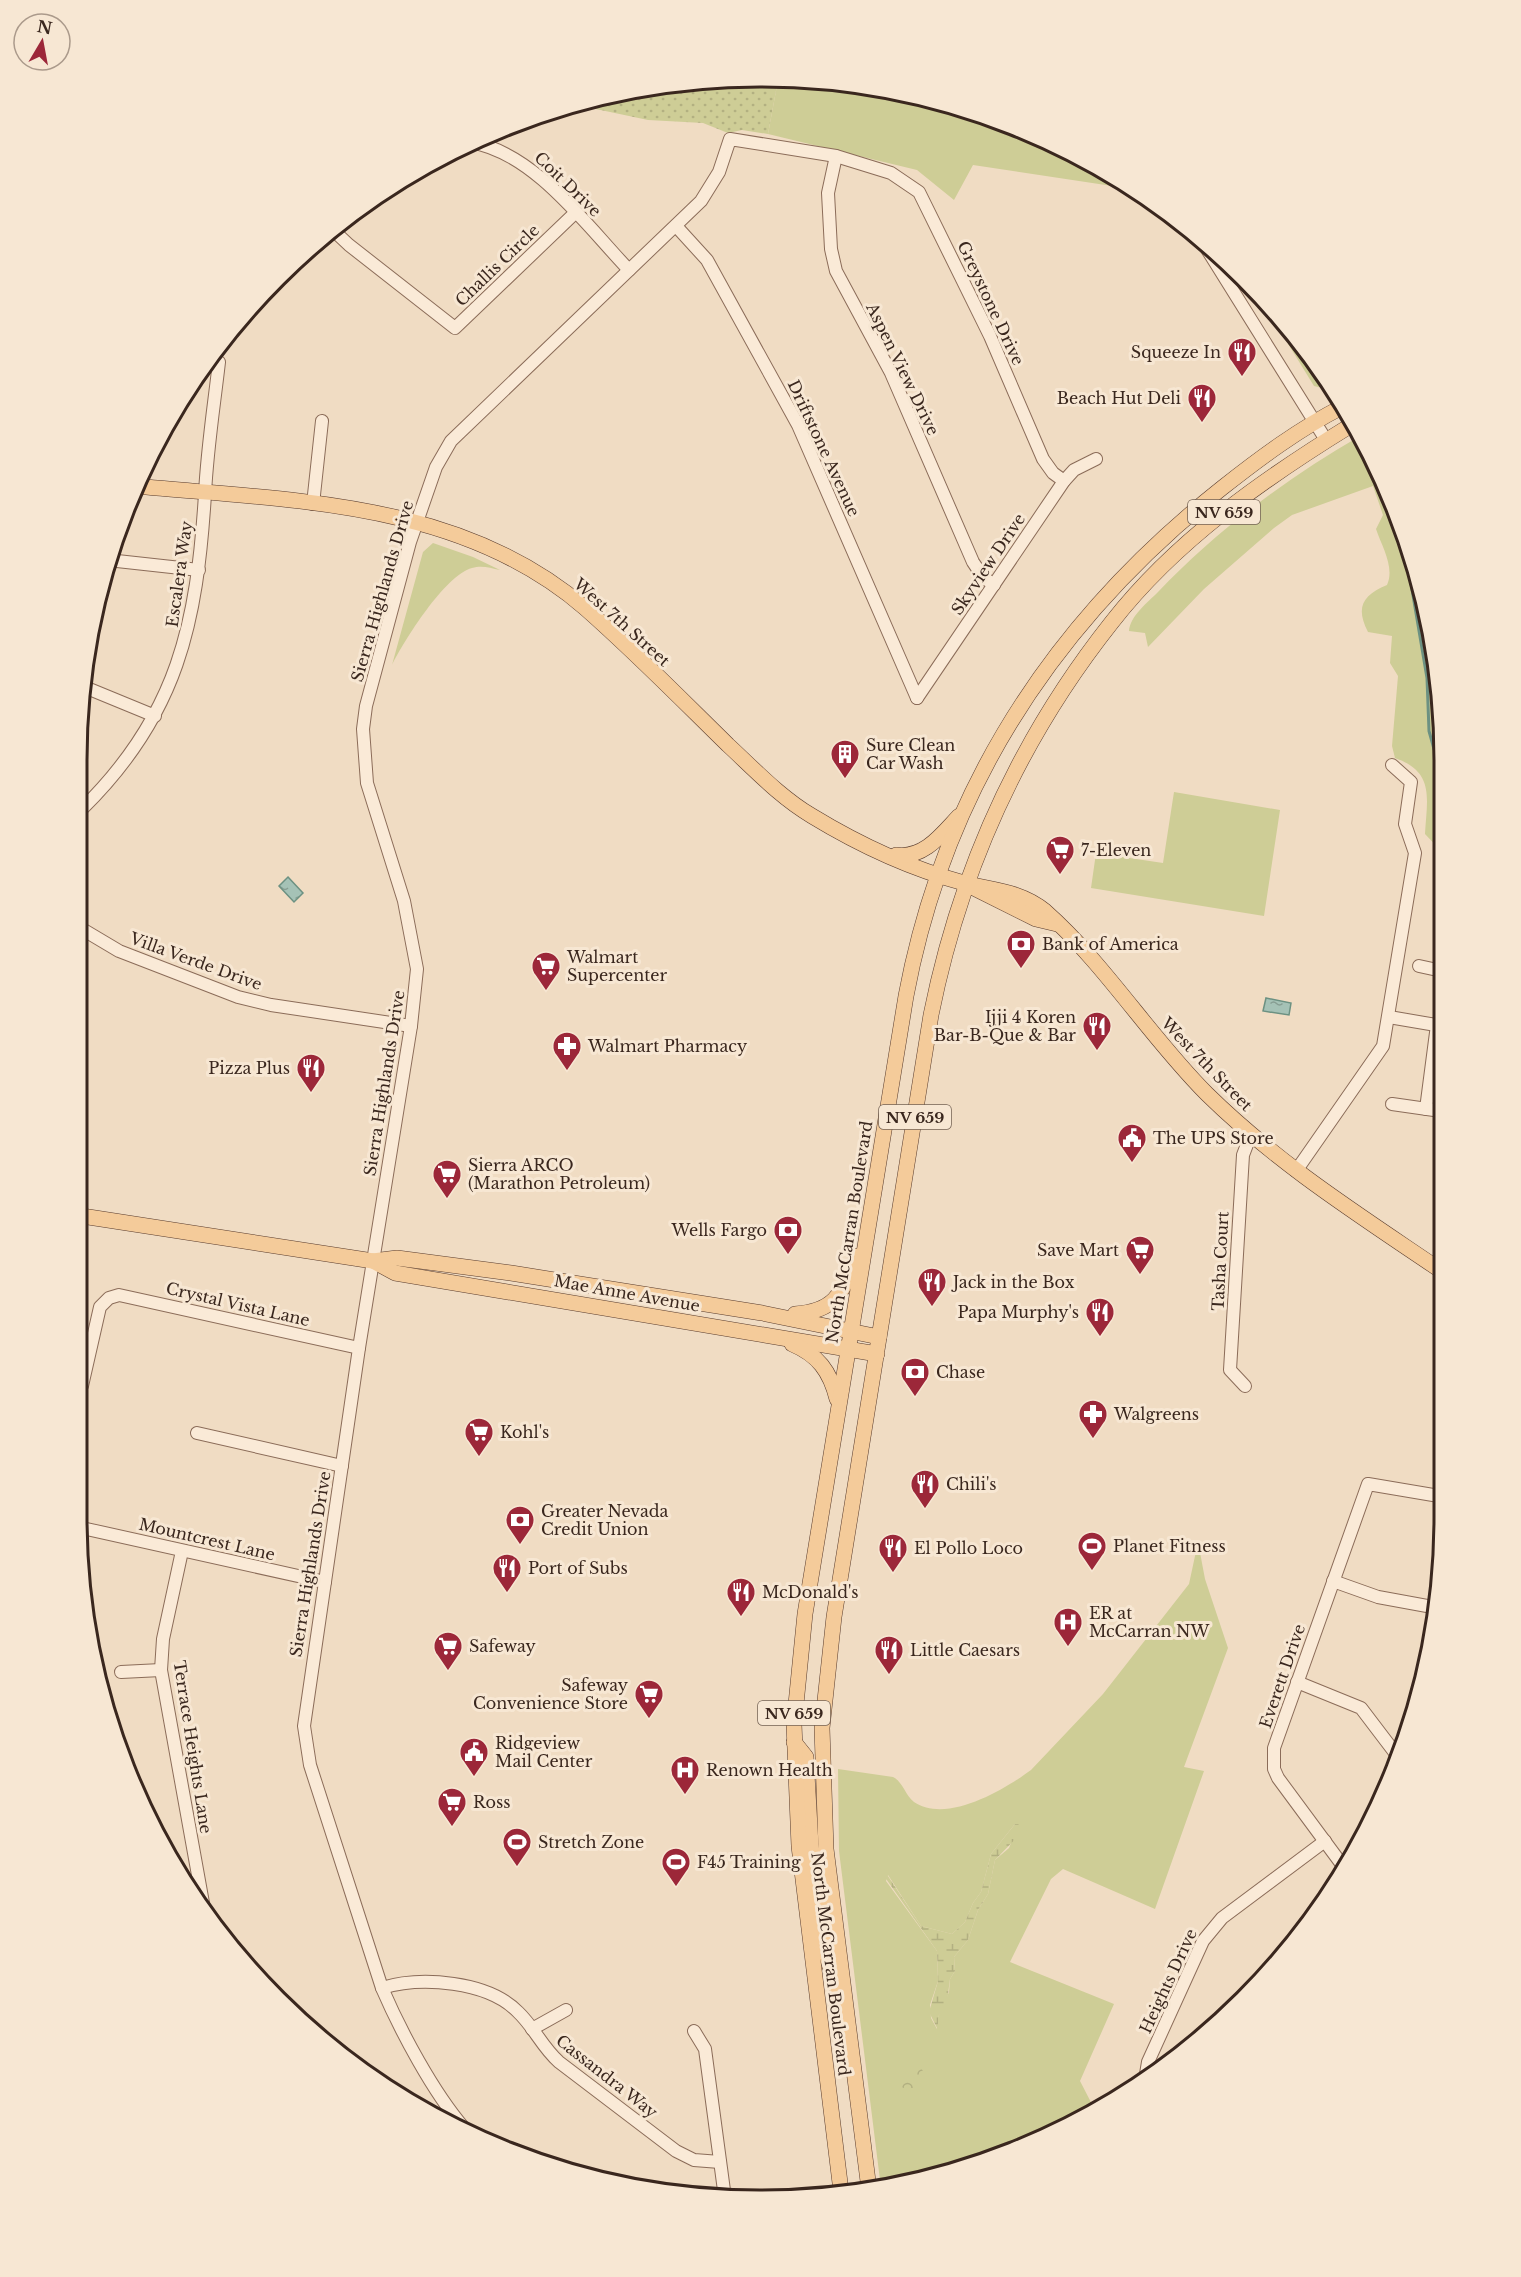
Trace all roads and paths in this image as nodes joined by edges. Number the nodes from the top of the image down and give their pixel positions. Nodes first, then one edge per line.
1 (730, 139) joint
2 (485, 146) edge
3 (836, 156) junction
4 (575, 213) junction
5 (676, 226) junction
6 (339, 235) edge
7 (1217, 265) edge
8 (630, 270) junction
9 (219, 362) dead end
10 (1335, 410) edge
11 (322, 421) dead end
12 (1314, 421) junction
13 (1346, 428) edge
14 (1326, 440) junction
15 (1096, 459) dead end
16 (1064, 481) junction
17 (145, 487) edge
18 (205, 493) junction
19 (313, 504) junction
20 (418, 521) junction
21 (118, 561) edge
22 (199, 570) junction
23 (994, 585) junction
24 (91, 690) edge
25 (917, 698) joint
26 (155, 716) junction
27 (1392, 765) dead end
28 (87, 804) edge
29 (965, 809) junction
30 (881, 852) junction
31 (939, 874) junction
32 (965, 883) junction
33 (87, 932) edge
34 (1419, 966) dead end
35 (1434, 970) edge
36 (1389, 1017) junction
37 (1434, 1025) edge
38 (411, 1026) junction
39 (1434, 1058) edge
40 (1392, 1104) dead end
41 (1426, 1109) junction
42 (1434, 1110) edge
43 (1251, 1134) junction
44 (1296, 1171) junction
45 (87, 1217) edge
46 (866, 1237) junction
47 (373, 1261) junction
48 (1434, 1266) edge
49 (762, 1313) junction
50 (851, 1330) junction
51 (776, 1336) junction
52 (879, 1337) junction
53 (359, 1348) junction
54 (848, 1349) junction
55 (877, 1354) junction
56 (87, 1364) edge
57 (1245, 1386) dead end
58 (835, 1429) junction
59 (196, 1433) dead end
60 (342, 1466) junction
61 (1434, 1495) edge
62 (87, 1529) edge
63 (182, 1551) junction
64 (1333, 1581) junction
65 (325, 1582) junction
66 (1428, 1606) edge
67 (161, 1670) junction
68 (121, 1672) dead end
69 (1297, 1682) junction
70 (794, 1742) junction
71 (1392, 1749) edge
72 (1325, 1841) junction
73 (1339, 1861) edge
74 (201, 1891) edge
75 (382, 1988) junction
76 (566, 2010) dead end
77 (846, 2012) junction
78 (532, 2029) junction
79 (694, 2031) dead end
80 (1147, 2068) edge
81 (446, 2112) edge
82 (720, 2162) junction
83 (868, 2181) edge
84 (841, 2185) edge
85 (724, 2189) edge

1 - 3 street, Greystone Drive
1 - 5 street, Sierra Highlands Drive
2 - 4 street, Coit Drive
3 - 16 street, Greystone Drive
3 - 23 street, Aspen View Drive
4 - 6 street, Challis Circle
4 - 8 street, Coit Drive
5 - 8 street, Sierra Highlands Drive
5 - 25 street, Driftstone Avenue
7 - 12 street
8 - 20 street, Sierra Highlands Drive
9 - 18 street, Escalera Way
10 - 12 main road, North McCarran Boulevard / NV 659
11 - 19 street
12 - 14 street
12 - 29 main road, North McCarran Boulevard / NV 659
13 - 14 main road, North McCarran Boulevard / NV 659
14 - 32 main road, North McCarran Boulevard / NV 659
15 - 16 street, Skyview Drive
16 - 23 street, Skyview Drive
17 - 18 main road, West 7th Street
18 - 19 main road, West 7th Street
18 - 22 street, Escalera Way
19 - 20 main road, West 7th Street
20 - 30 main road, West 7th Street
20 - 38 street, Sierra Highlands Drive
21 - 22 street
22 - 26 street, Escalera Way
23 - 25 street, Skyview Drive
24 - 26 street
26 - 28 street, Escalera Way
27 - 36 street
29 - 30 main road
29 - 31 main road, North McCarran Boulevard / NV 659
30 - 31 main road, West 7th Street
31 - 32 main road, West 7th Street
31 - 46 main road, North McCarran Boulevard / NV 659
32 - 43 main road, West 7th Street
32 - 52 main road, North McCarran Boulevard / NV 659
33 - 38 street, Villa Verde Drive
34 - 35 street
36 - 37 street
36 - 44 street
38 - 47 street, Sierra Highlands Drive
39 - 41 street
40 - 41 street
41 - 42 street
43 - 44 main road, West 7th Street
43 - 57 street, Tasha Court
44 - 48 main road, West 7th Street
45 - 47 main road, Mae Anne Avenue
46 - 49 main road
46 - 50 main road, North McCarran Boulevard / NV 659
47 - 49 main road, Mae Anne Avenue
47 - 51 main road, Mae Anne Avenue
47 - 53 street, Sierra Highlands Drive
49 - 50 main road, Mae Anne Avenue
50 - 52 main road, Mae Anne Avenue
50 - 54 main road, North McCarran Boulevard / NV 659
51 - 54 main road, Mae Anne Avenue
51 - 58 main road
52 - 55 main road, North McCarran Boulevard / NV 659
53 - 56 street, Crystal Vista Lane
53 - 60 street, Sierra Highlands Drive
54 - 55 main road, Mae Anne Avenue
54 - 58 main road, North McCarran Boulevard / NV 659
55 - 77 main road, North McCarran Boulevard / NV 659
58 - 70 main road, North McCarran Boulevard / NV 659
59 - 60 street
60 - 65 street, Sierra Highlands Drive
61 - 64 street, Everett Drive
62 - 63 street, Mountcrest Lane
63 - 65 street, Mountcrest Lane
63 - 67 street, Terrace Heights Lane
64 - 66 street
64 - 69 street, Everett Drive
65 - 75 street, Sierra Highlands Drive
67 - 68 street
67 - 74 street, Terrace Heights Lane
69 - 71 street
69 - 72 street, Everett Drive
70 - 77 main road
70 - 84 main road, North McCarran Boulevard / NV 659
72 - 73 street, Everett Drive
72 - 80 street, Heights Drive
75 - 78 street, Cassandra Way
75 - 81 street, Sierra Highlands Drive
76 - 78 street
77 - 83 main road, North McCarran Boulevard / NV 659
78 - 82 street, Cassandra Way
79 - 82 street
82 - 85 street

